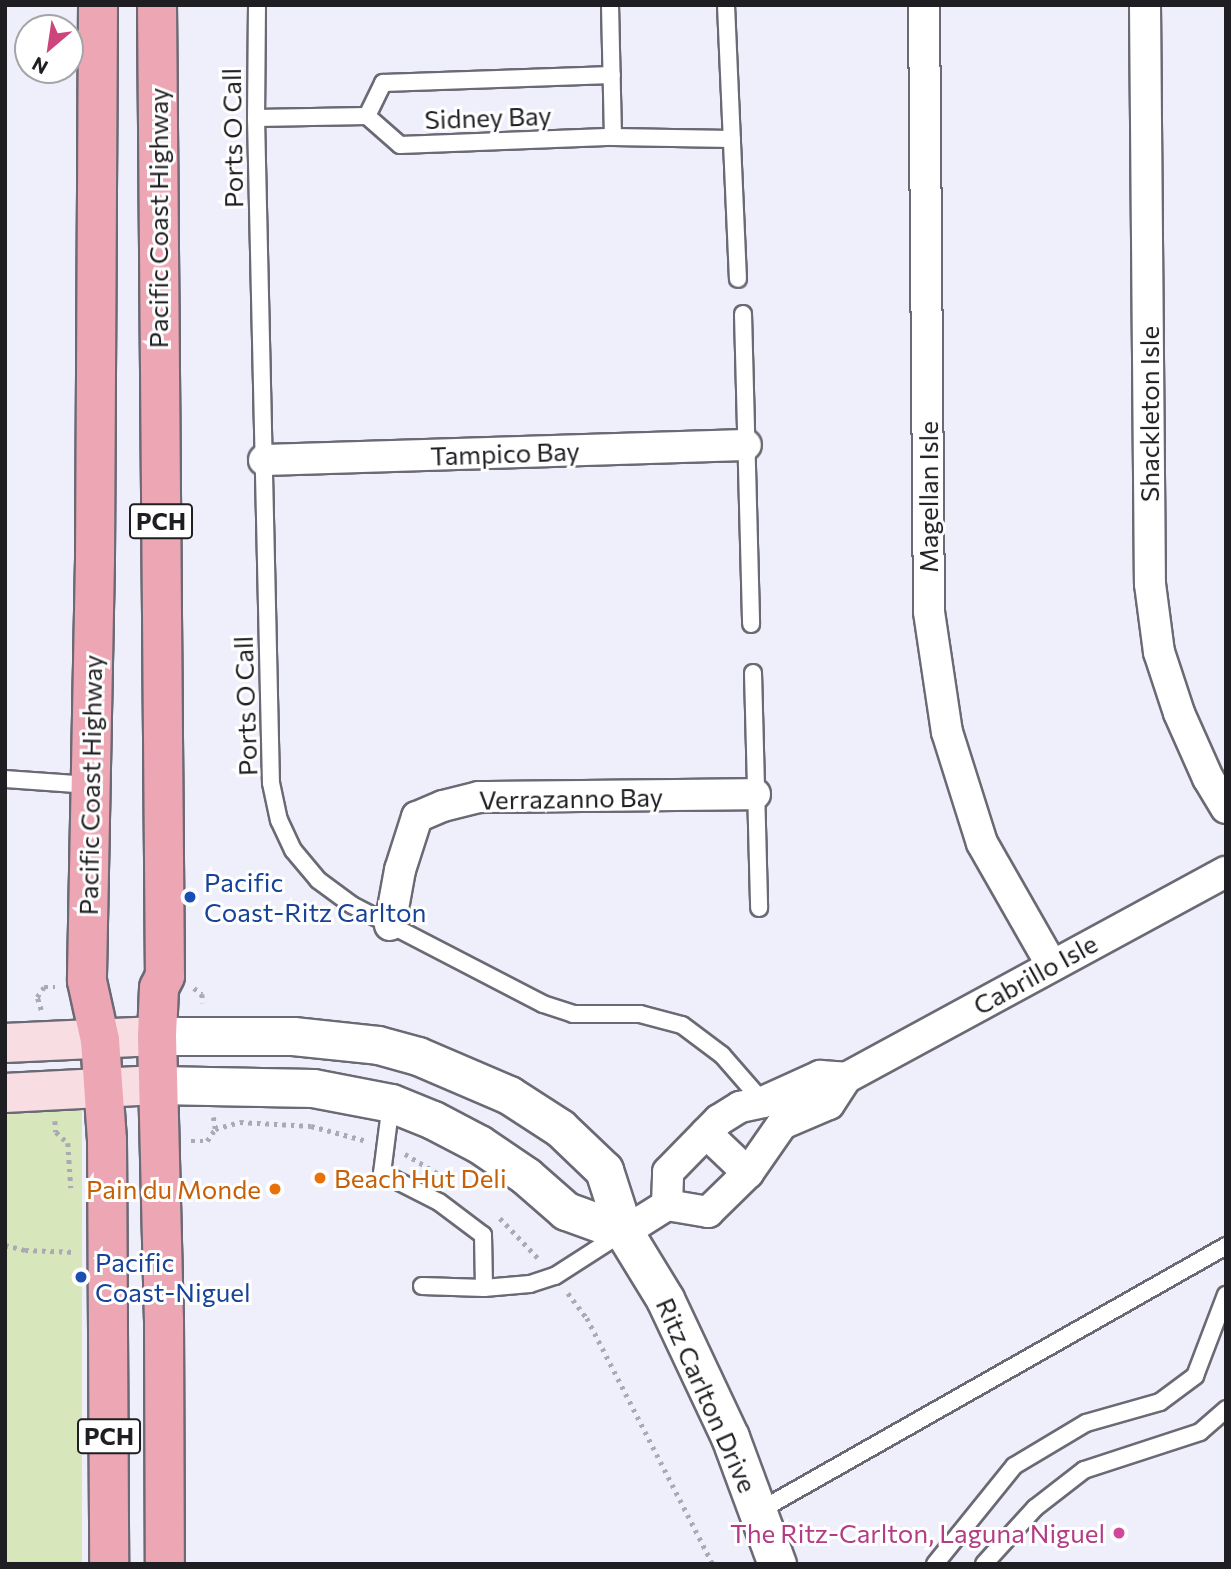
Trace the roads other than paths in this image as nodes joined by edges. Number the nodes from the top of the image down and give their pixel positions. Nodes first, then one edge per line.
1 (98, 5) edge
2 (157, 5) edge
3 (257, 5) edge
4 (610, 5) edge
5 (726, 5) edge
6 (924, 5) edge
7 (1145, 5) edge
8 (612, 75) junction
9 (367, 116) junction
10 (256, 118) junction
11 (613, 137) junction
12 (732, 139) junction
13 (738, 279) dead end
14 (743, 314) dead end
15 (746, 445) junction
16 (264, 460) junction
17 (751, 624) dead end
18 (753, 673) dead end
19 (5, 779) edge
20 (89, 785) junction
21 (755, 794) junction
22 (1226, 808) edge
23 (1226, 872) edge
24 (759, 908) dead end
25 (390, 925) junction
26 (1051, 964) junction
27 (157, 1036) junction
28 (100, 1040) junction
29 (5, 1043) edge
30 (846, 1078) junction
31 (157, 1085) junction
32 (103, 1087) junction
33 (5, 1093) edge
34 (763, 1102) junction
35 (391, 1103) junction
36 (782, 1124) junction
37 (706, 1133) junction
38 (748, 1173) junction
39 (667, 1205) junction
40 (624, 1232) junction
41 (1226, 1246) edge
42 (422, 1286) dead end
43 (484, 1288) junction
44 (1226, 1295) edge
45 (1226, 1409) edge
46 (759, 1511) junction
47 (109, 1564) edge
48 (165, 1564) edge
49 (777, 1564) edge
50 (935, 1564) edge
51 (984, 1564) edge

1 - 20 highway, Pacific Coast Highway / PCH
2 - 27 highway, Pacific Coast Highway / PCH
3 - 10 lane, Ports O Call
4 - 8 lane
5 - 12 lane
6 - 26 street, Magellan Isle
7 - 22 street, Shackleton Isle
8 - 9 lane
8 - 11 lane
9 - 10 lane
9 - 11 lane, Sidney Bay
10 - 16 lane, Ports O Call
11 - 12 lane, Sidney Bay
12 - 13 lane
14 - 15 lane
15 - 16 street, Tampico Bay
15 - 17 lane
16 - 25 lane, Ports O Call
18 - 21 lane
19 - 20 lane
20 - 28 highway, Pacific Coast Highway / PCH
21 - 24 lane
21 - 25 street, Verrazanno Bay
23 - 26 street, Cabrillo Isle
25 - 34 lane, Ports O Call
26 - 30 street, Cabrillo Isle
27 - 28 main road
27 - 31 highway, Pacific Coast Highway / PCH
27 - 40 street, Ritz Carlton Drive
28 - 29 main road
28 - 32 highway, Pacific Coast Highway / PCH
30 - 34 street, Cabrillo Isle
30 - 36 street, Cabrillo Isle
31 - 32 main road
31 - 35 street
31 - 48 highway, Pacific Coast Highway / PCH
32 - 33 main road
32 - 47 highway, Pacific Coast Highway / PCH
34 - 36 street
34 - 37 street, Cabrillo Isle
35 - 40 street
35 - 43 lane
36 - 38 street
37 - 38 street
37 - 39 street, Cabrillo Isle
38 - 39 street
39 - 40 street
40 - 43 lane
40 - 46 street, Ritz Carlton Drive
41 - 46 lane
42 - 43 lane
44 - 50 lane
45 - 51 lane
46 - 49 street, Ritz Carlton Drive

